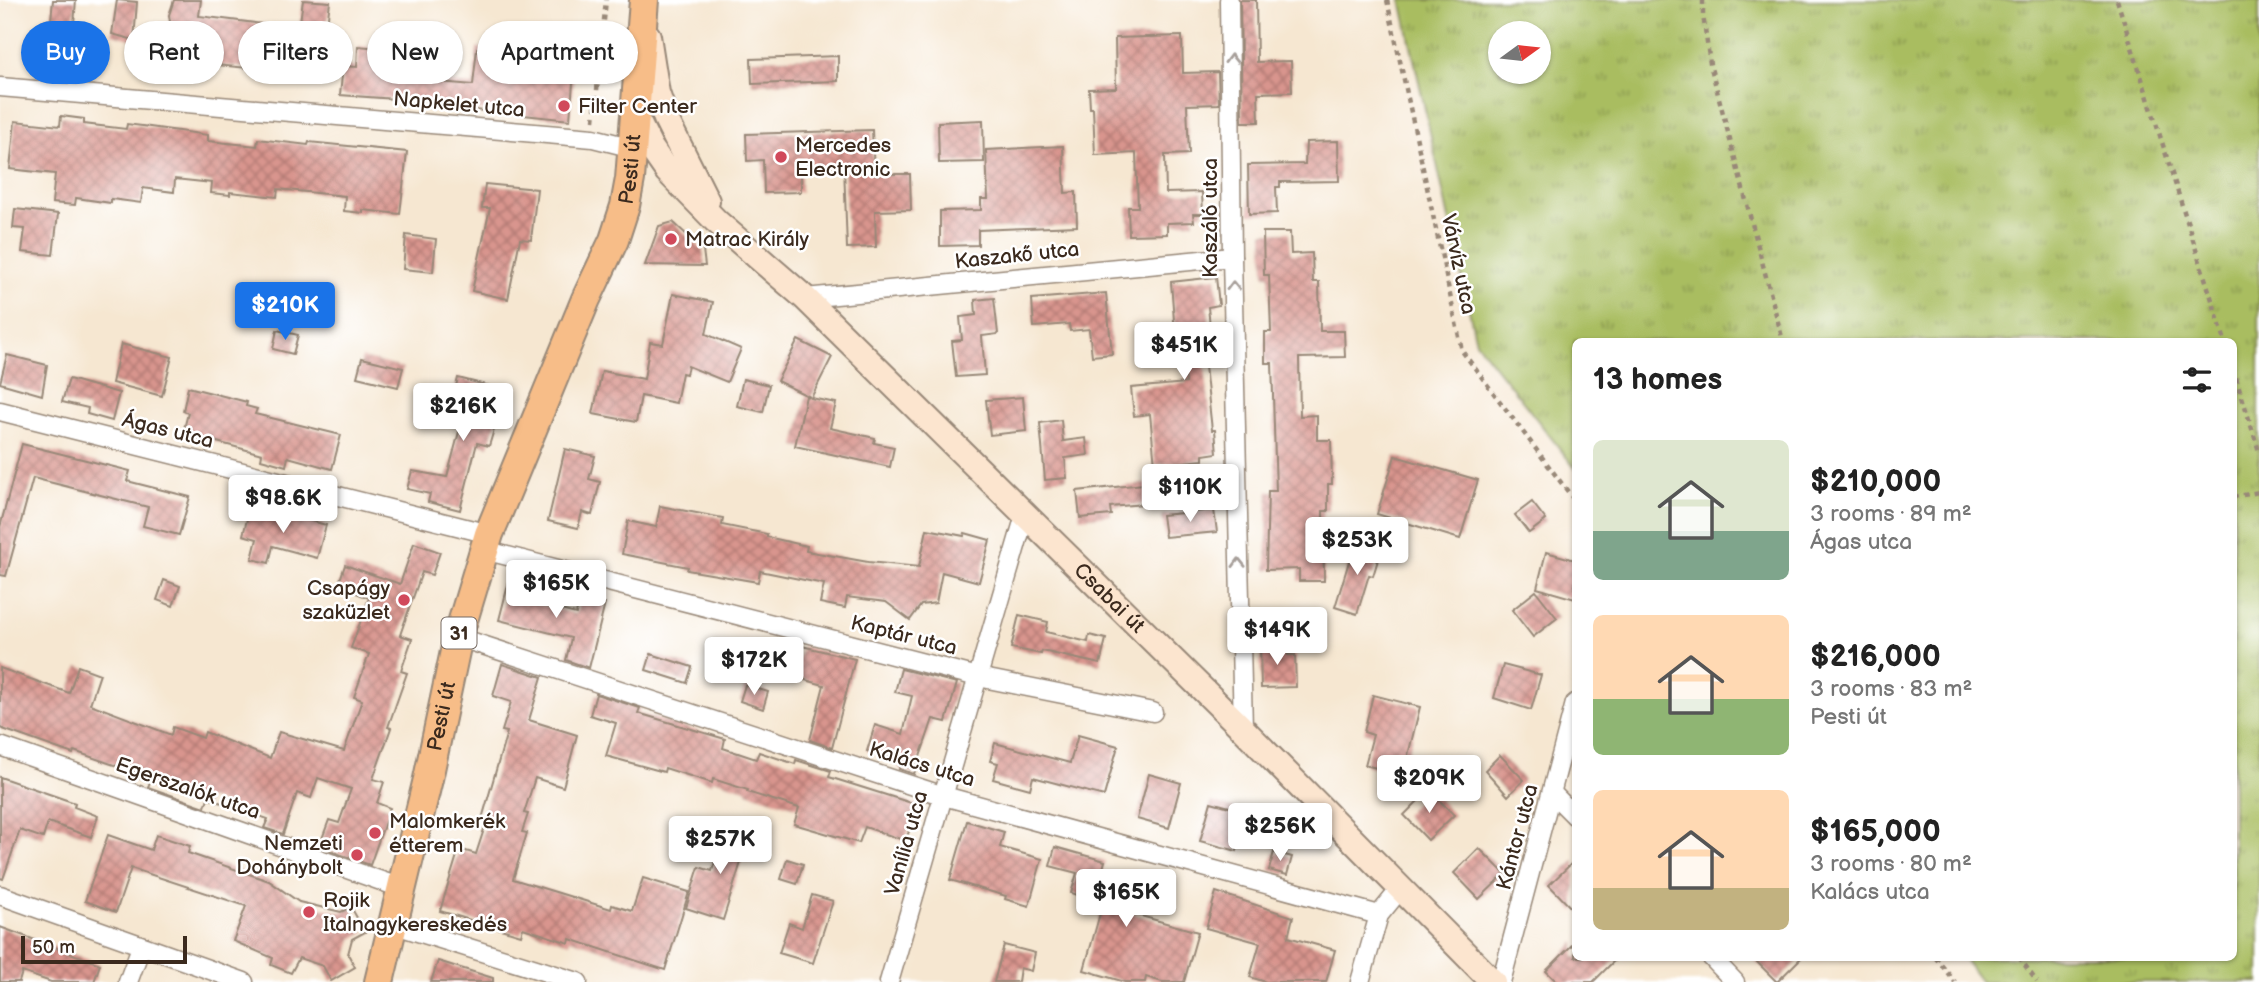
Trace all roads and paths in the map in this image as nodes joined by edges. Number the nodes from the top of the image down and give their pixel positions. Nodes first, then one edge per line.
1 (606, 0) edge
2 (1230, 0) edge
3 (1387, 0) edge
4 (1703, 0) edge
5 (2118, 0) edge
6 (644, 5) edge
7 (0, 87) edge
8 (634, 114) junction
9 (593, 138) junction
10 (621, 145) junction
11 (667, 171) junction
12 (629, 179) junction
13 (716, 220) junction
14 (1232, 257) junction
15 (805, 298) junction
16 (586, 299) junction
17 (1782, 338) edge
18 (2224, 338) edge
19 (2237, 381) edge
20 (0, 411) edge
21 (2259, 451) edge
22 (2259, 492) edge
23 (2237, 496) edge
24 (1572, 497) edge
25 (1025, 515) junction
26 (486, 542) junction
27 (458, 637) junction
28 (978, 677) junction
29 (1153, 712) dead end
30 (1572, 715) edge
31 (1243, 729) junction
32 (0, 746) edge
33 (1552, 793) junction
34 (944, 796) junction
35 (1572, 813) edge
36 (401, 888) junction
37 (1401, 888) junction
38 (0, 895) edge
39 (1379, 915) junction
40 (391, 924) junction
41 (141, 947) junction
42 (1715, 961) edge
43 (1938, 961) edge
44 (2022, 961) edge
45 (128, 982) edge
46 (244, 982) edge
47 (379, 982) edge
48 (578, 982) edge
49 (889, 982) edge
50 (1360, 982) edge
51 (1493, 982) edge
52 (1502, 982) edge
53 (1735, 982) edge
54 (1955, 982) edge
55 (2036, 982) edge

1 - 9 path
14 -> 2 street, Kaszáló utca
3 - 24 path, Várvíz utca
4 - 17 path
5 - 18 path
6 - 8 main road, Pesti út / 31
6 - 13 main road, Csabai út
7 - 9 street, Napkelet utca
8 - 10 main road, Pesti út / 31
8 - 11 main road, Csabai út
8 - 12 main road, Pesti út / 31
9 - 10 street, Napkelet utca
10 - 16 main road, Pesti út / 31
11 - 12 main road
11 - 13 main road, Csabai út
12 - 16 main road, Pesti út / 31
13 - 15 main road, Csabai út
14 - 15 street, Kaszakő utca
31 -> 14 street, Kaszáló utca
15 - 25 main road, Csabai út
16 - 26 main road, Pesti út / 31
19 - 21 path
20 - 26 street, Ágas utca
22 - 23 path
25 - 28 street, Vanília utca
25 - 31 main road, Csabai út
26 - 27 main road, Pesti út / 31
26 - 28 street, Kaptár utca
27 - 34 street, Kalács utca
27 - 36 main road, Pesti út / 31
28 - 29 street, Kaptár utca
28 - 34 street, Vanília utca
30 - 33 street, Kántor utca
31 - 37 main road, Csabai út
32 - 36 street, Egerszalók utca
33 - 35 street
33 - 52 street, Kántor utca
34 - 39 street, Kalács utca
34 - 49 street, Vanília utca
36 - 40 main road, Pesti út / 31
37 - 39 street
37 - 51 main road, Csabai út
38 - 41 street
39 - 50 street
40 - 47 main road, Pesti út / 31
40 - 48 street
41 - 45 street
41 - 46 street
42 - 53 street
43 - 54 path
44 - 55 path

